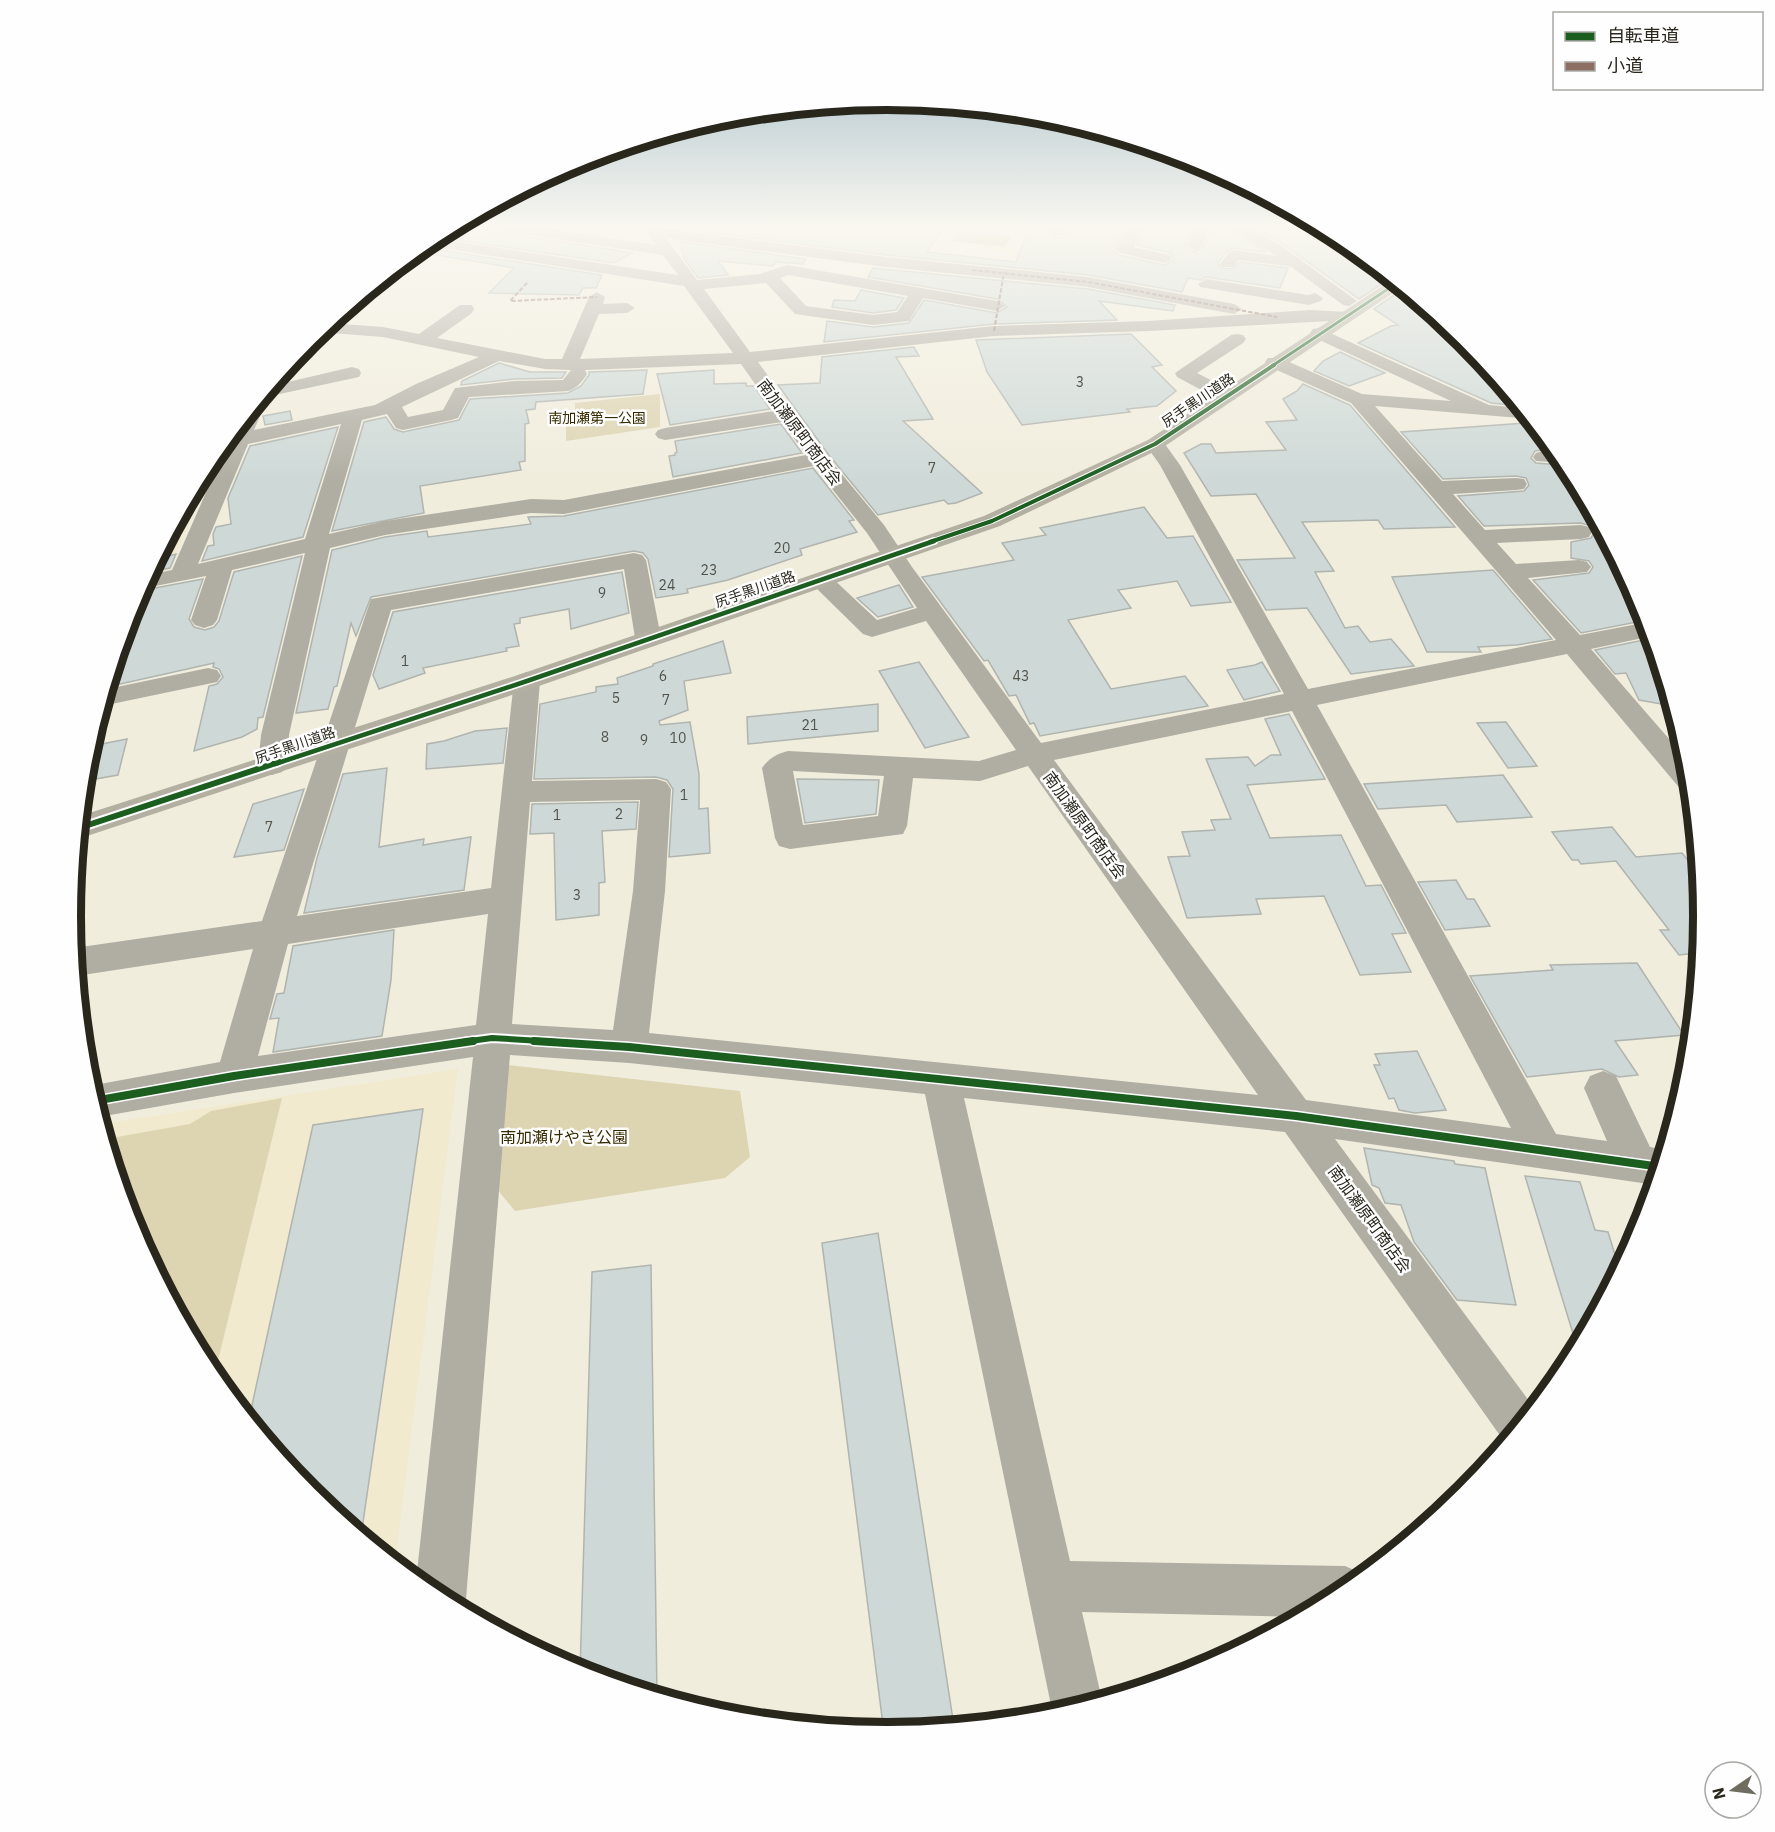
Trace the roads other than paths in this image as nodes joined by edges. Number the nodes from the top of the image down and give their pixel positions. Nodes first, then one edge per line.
1 (464, 310) edge
2 (592, 310) edge
3 (711, 310) edge
4 (805, 310) edge
5 (907, 310) edge
6 (996, 310) edge
7 (1242, 310) edge
8 (1351, 312) joint
9 (1277, 317) junction
10 (336, 329) edge
11 (1233, 330) junction
12 (994, 331) junction
13 (1318, 333) junction
14 (1139, 337) dead end
15 (422, 340) junction
16 (498, 355) junction
17 (746, 358) junction
18 (1274, 362) junction
19 (576, 365) junction
20 (352, 373) dead end
21 (276, 391) edge
22 (1227, 396) junction
23 (1358, 399) junction
24 (391, 405) junction
25 (1487, 411) junction
26 (1518, 413) edge
27 (787, 415) junction
28 (353, 417) junction
29 (403, 424) junction
30 (245, 430) edge
31 (665, 434) dead end
32 (432, 436) dead end
33 (241, 439) junction
34 (1155, 444) junction
35 (819, 459) junction
36 (1516, 484) dead end
37 (1436, 488) junction
38 (1581, 532) dead end
39 (1479, 537) junction
40 (317, 544) junction
41 (892, 555) junction
42 (222, 565) junction
43 (1579, 567) dead end
44 (1510, 572) junction
45 (182, 573) junction
46 (154, 580) edge
47 (820, 580) junction
48 (932, 612) junction
49 (204, 620) dead end
50 (1642, 631) edge
51 (648, 638) junction
52 (1574, 645) junction
53 (208, 676) dead end
54 (527, 681) junction
55 (111, 696) edge
56 (1299, 699) junction
57 (335, 744) junction
58 (1034, 754) junction
59 (272, 765) junction
60 (900, 766) junction
61 (1681, 771) edge
62 (516, 792) junction
63 (87, 826) edge
64 (505, 898) junction
65 (275, 933) junction
66 (83, 961) edge
67 (492, 1038) junction
68 (629, 1047) junction
69 (234, 1077) junction
70 (941, 1080) junction
71 (1603, 1088) dead end
72 (102, 1100) edge
73 (1296, 1116) junction
74 (1544, 1151) junction
75 (1649, 1165) edge
76 (1516, 1421) edge
77 (1051, 1586) junction
78 (441, 1588) edge
79 (1328, 1592) edge
80 (1075, 1700) edge

1 - 15 street
2 - 19 street
3 - 17 street, 南加瀬原町商店会
4 - 5 street
6 - 12 street
7 - 9 street
8 - 9 street
8 - 13 main road, 尻手黒川道路
9 - 11 street
10 - 15 street
11 - 12 street
11 - 14 street
11 - 22 street
12 - 17 street
13 - 18 main road, 尻手黒川道路
13 - 25 street
15 - 16 street
16 - 19 street
16 - 24 street
17 - 19 street
17 - 27 street, 南加瀬原町商店会
18 - 22 main road, 尻手黒川道路
18 - 23 street
19 - 29 street
20 - 21 street
22 - 34 main road, 尻手黒川道路
23 - 25 street
23 - 37 street
24 - 28 street
24 - 29 street
25 - 26 street
27 - 31 street
27 - 35 street, 南加瀬原町商店会
28 - 33 street
28 - 40 street
29 - 32 street
30 - 33 street
33 - 45 street
34 - 41 main road, 尻手黒川道路
34 - 56 street
35 - 40 street
35 - 41 street, 南加瀬原町商店会
36 - 37 street
37 - 39 street
38 - 39 street
39 - 44 street
40 - 42 street
40 - 59 street
41 - 47 main road, 尻手黒川道路
41 - 48 street, 南加瀬原町商店会
42 - 45 street
42 - 49 street
43 - 44 street
44 - 52 street
45 - 46 street
47 - 48 street
47 - 51 main road, 尻手黒川道路
48 - 58 street, 南加瀬原町商店会
50 - 52 street
51 - 54 main road, 尻手黒川道路
51 - 57 street
52 - 56 street
52 - 61 street
53 - 55 street
54 - 57 main road, 尻手黒川道路
54 - 62 street
56 - 58 street
56 - 74 street
57 - 59 main road, 尻手黒川道路
57 - 65 street
58 - 60 street
58 - 73 street, 南加瀬原町商店会
59 - 63 main road, 尻手黒川道路
60 - 60 street
62 - 64 street
62 - 68 street
64 - 65 street
64 - 67 street
65 - 66 street
65 - 69 street
67 - 68 street
67 - 69 street
67 - 78 street
68 - 70 street
69 - 72 street
70 - 73 street
70 - 77 street
71 - 75 street
73 - 74 street
73 - 76 street, 南加瀬原町商店会
74 - 75 street
77 - 79 street
77 - 80 street

